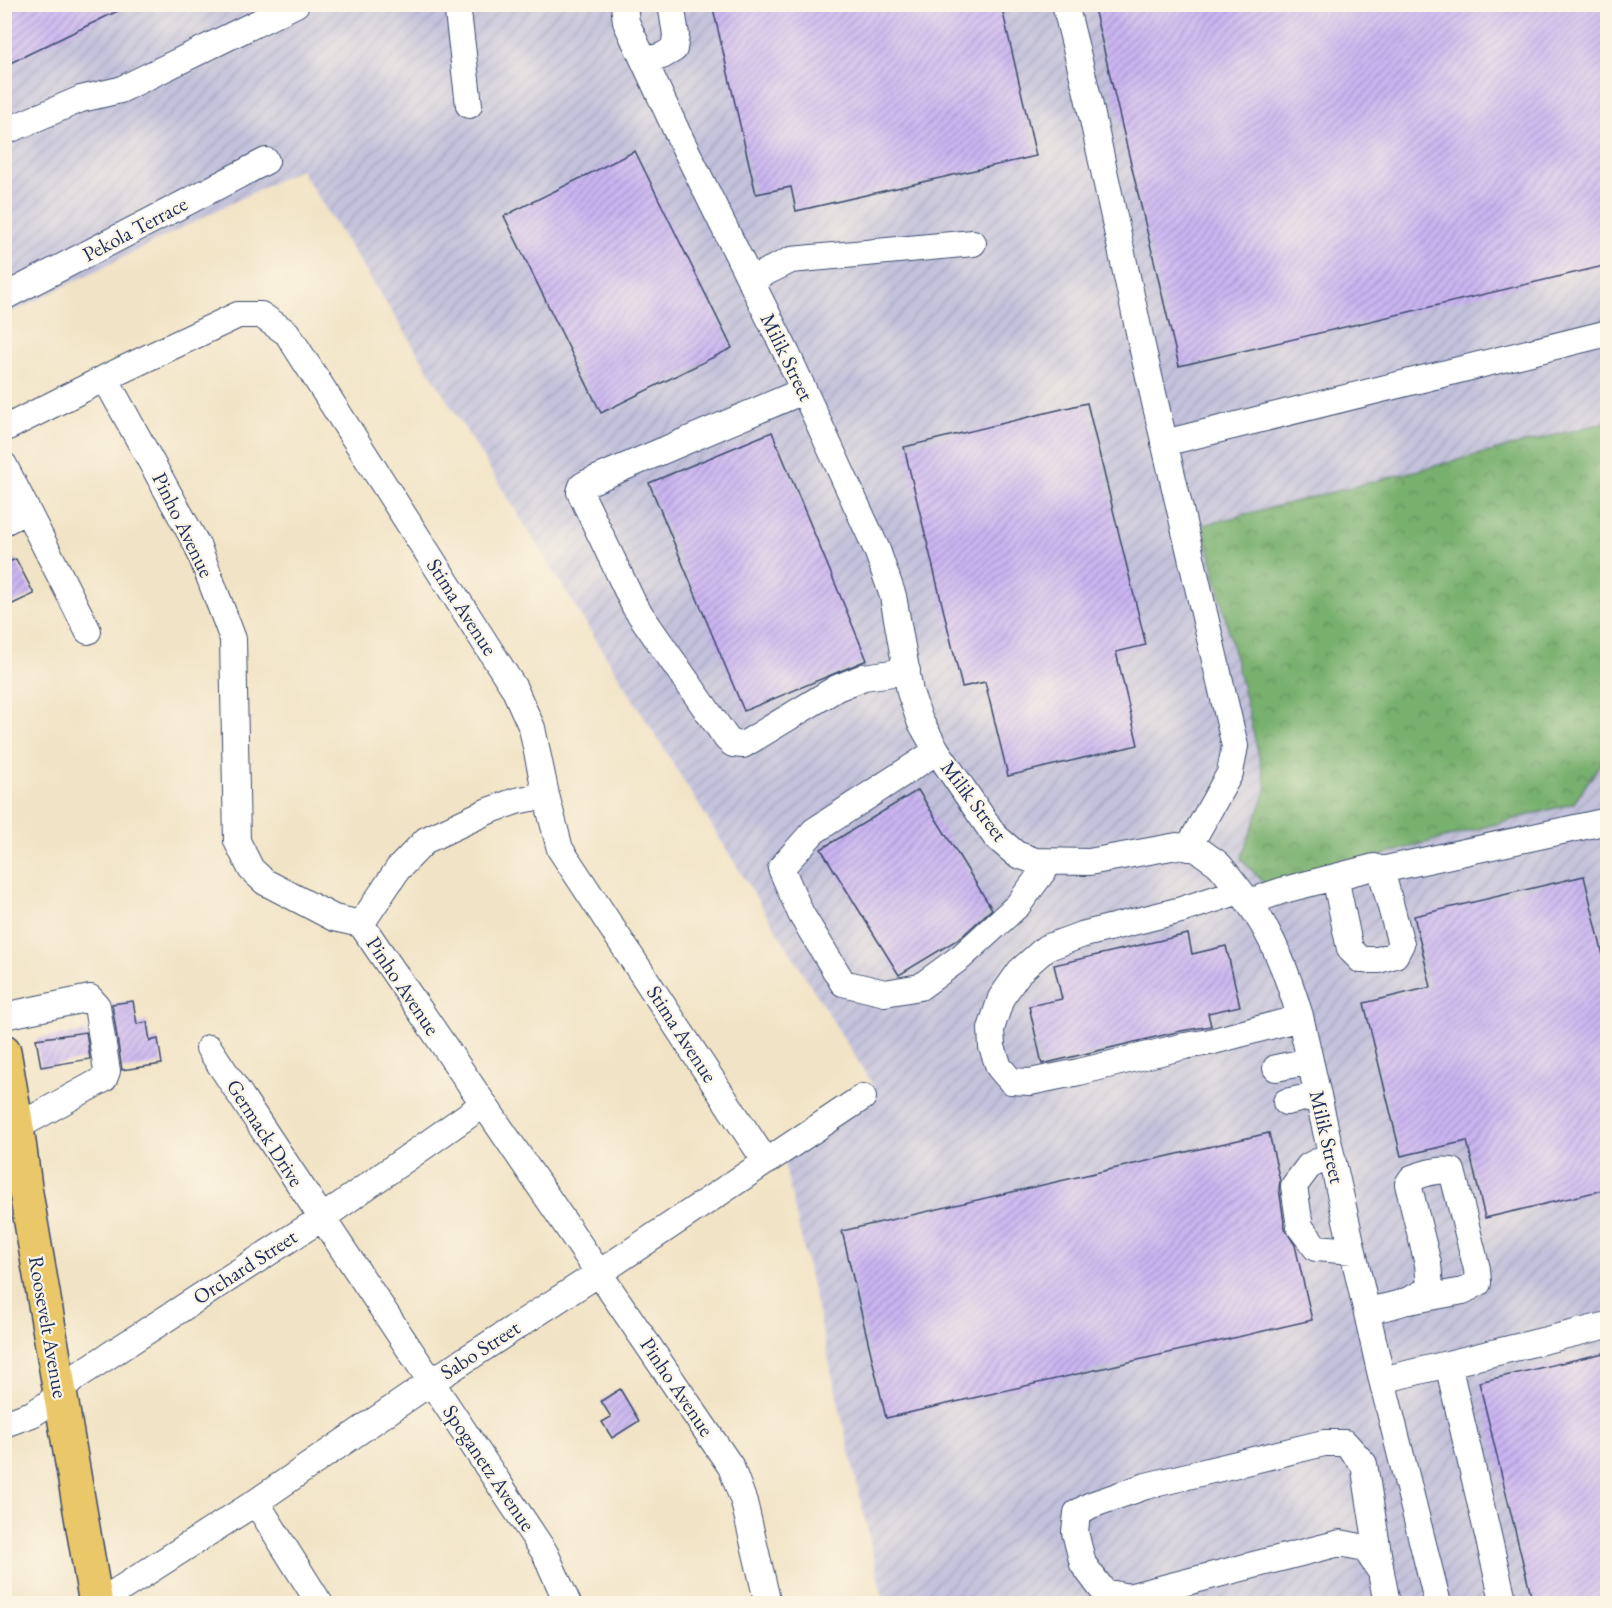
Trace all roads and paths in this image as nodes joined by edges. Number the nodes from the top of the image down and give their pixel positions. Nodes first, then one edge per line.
1 (296, 4) edge
2 (457, 4) edge
3 (624, 4) edge
4 (671, 4) edge
5 (1065, 4) edge
6 (644, 62) junction
7 (469, 105) dead end
8 (4, 132) edge
9 (266, 161) dead end
10 (973, 243) dead end
11 (750, 280) junction
12 (4, 297) edge
13 (1608, 333) edge
14 (105, 378) junction
15 (804, 391) junction
16 (4, 429) edge
17 (1164, 443) junction
18 (4, 465) edge
19 (16, 516) edge
20 (88, 631) dead end
21 (907, 671) junction
22 (937, 751) junction
23 (546, 795) junction
24 (1608, 821) edge
25 (1188, 848) junction
26 (1050, 862) junction
27 (1381, 870) junction
28 (1335, 877) junction
29 (1244, 896) junction
30 (361, 924) junction
31 (4, 1016) edge
32 (1300, 1018) junction
33 (209, 1048) dead end
34 (4, 1051) edge
35 (1310, 1060) junction
36 (1276, 1068) dead end
37 (1318, 1095) junction
38 (863, 1097) dead end
39 (1286, 1102) dead end
40 (484, 1104) junction
41 (17, 1127) junction
42 (1331, 1155) junction
43 (766, 1162) junction
44 (15, 1191) edge
45 (322, 1218) junction
46 (1353, 1251) junction
47 (599, 1273) junction
48 (1409, 1301) junction
49 (1366, 1311) junction
50 (1608, 1325) edge
51 (1448, 1364) junction
52 (1382, 1380) junction
53 (431, 1382) junction
54 (59, 1392) junction
55 (4, 1424) edge
56 (256, 1502) junction
57 (1381, 1572) junction
58 (96, 1604) edge
59 (320, 1604) edge
60 (568, 1604) edge
61 (768, 1604) edge
62 (1388, 1604) edge
63 (1438, 1604) edge
64 (1504, 1604) edge

1 - 8 street
2 - 7 street
3 - 6 street, Milik Street
4 - 6 street
5 - 17 street
6 - 11 street, Milik Street
9 - 12 street, Pekola Terrace
10 - 11 street
11 - 15 street, Milik Street
13 - 17 street
14 - 16 street, Stima Avenue
14 - 23 street, Stima Avenue
14 - 30 street, Pinho Avenue
15 - 21 street, Milik Street
15 - 21 street
17 - 25 street
18 - 19 street
19 - 20 street
21 - 22 street, Milik Street
22 - 26 street, Milik Street
22 - 26 street
23 - 30 street
23 - 43 street, Stima Avenue
24 - 27 street
25 - 26 street, Milik Street
25 - 29 street, Milik Street
27 - 28 street
27 - 28 street
28 - 29 street
29 - 32 street, Milik Street
29 - 32 street
30 - 40 street, Pinho Avenue
31 - 41 street
32 - 35 street, Milik Street
33 - 45 street, Germack Drive
34 - 41 main road, Roosevelt Avenue
35 - 36 street
35 - 37 street, Milik Street
37 - 39 street
37 - 42 street, Milik Street
38 - 43 street, Sabo Street
40 - 45 street, Orchard Street
40 - 47 street, Pinho Avenue
41 - 44 main road, Roosevelt Avenue
42 - 46 street, Milik Street
42 - 46 street
43 - 47 street, Sabo Street
44 - 54 main road, Roosevelt Avenue
45 - 53 street, Spoganetz Avenue
45 - 54 street, Orchard Street
46 - 49 street, Milik Street
47 - 53 street, Sabo Street
47 - 61 street, Pinho Avenue
48 - 48 street
48 - 49 street
49 - 52 street, Milik Street
50 - 51 street
51 - 52 street
51 - 64 street
52 - 63 street, Milik Street
53 - 56 street, Sabo Street
53 - 60 street, Spoganetz Avenue
54 - 55 street, Orchard Street
54 - 58 main road, Roosevelt Avenue
56 - 58 street, Sabo Street
56 - 59 street
57 - 57 street
57 - 62 street

